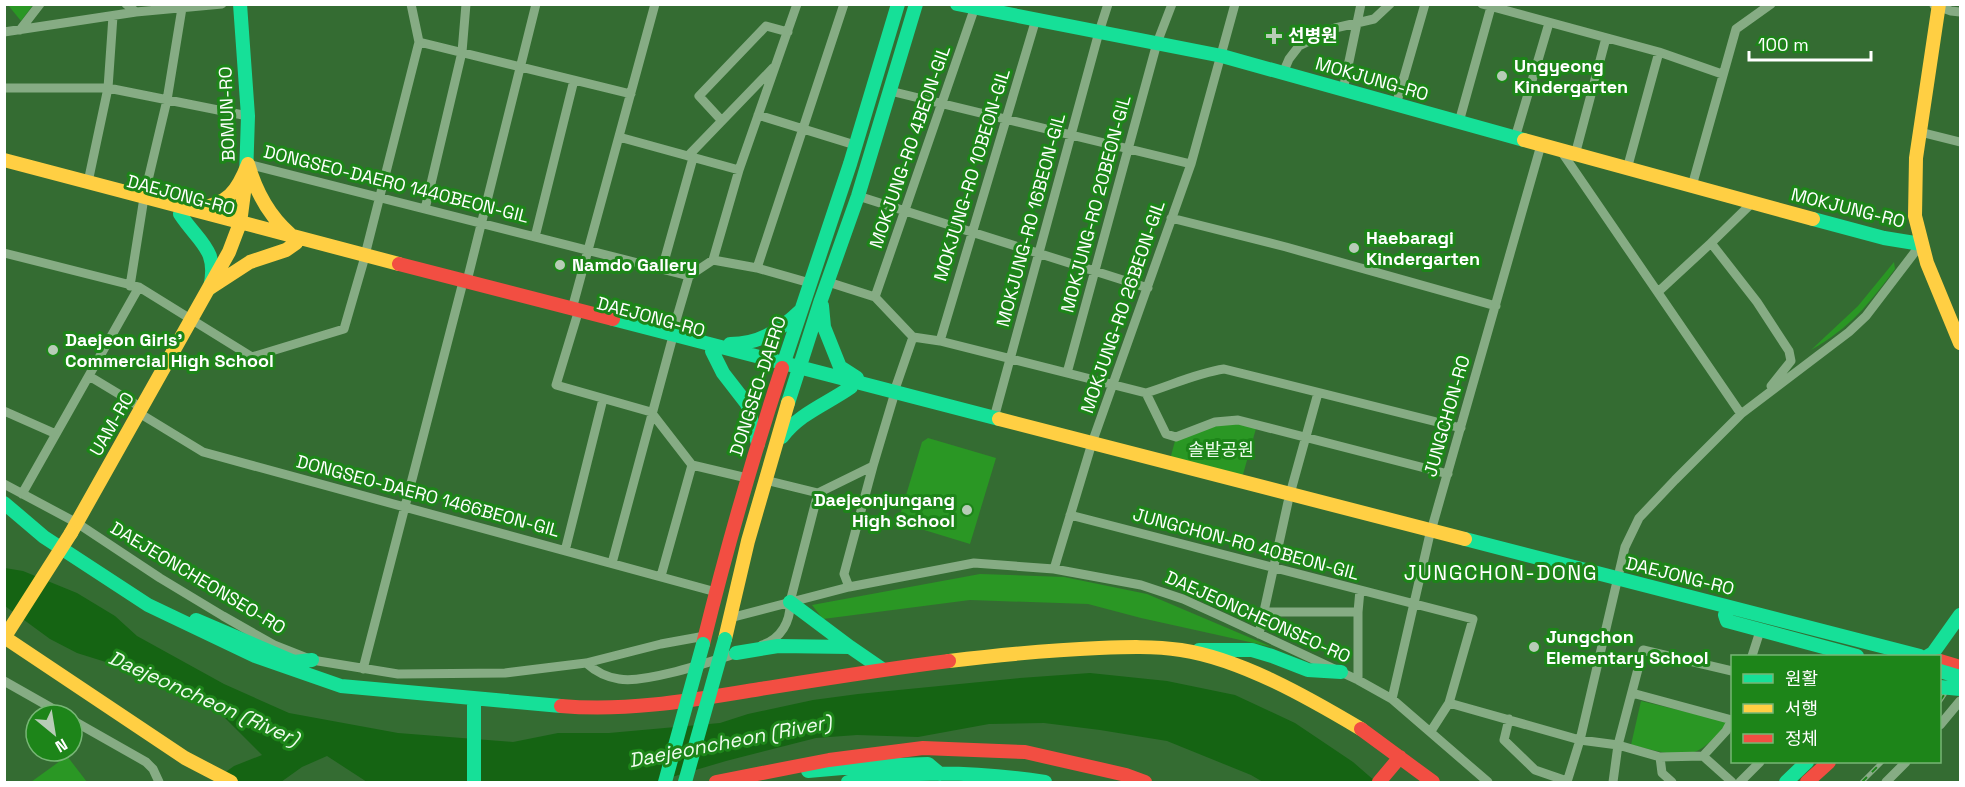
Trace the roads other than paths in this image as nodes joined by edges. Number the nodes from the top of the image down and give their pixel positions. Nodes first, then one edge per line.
1 (40, 4) edge
2 (126, 4) edge
3 (222, 4) edge
4 (240, 4) edge
5 (411, 4) edge
6 (466, 4) edge
7 (536, 4) edge
8 (655, 4) edge
9 (797, 4) edge
10 (844, 4) edge
11 (898, 4) edge
12 (916, 4) edge
13 (957, 4) edge
14 (1108, 4) edge
15 (1172, 4) edge
16 (1235, 4) edge
17 (1361, 4) edge
18 (1390, 4) edge
19 (1425, 4) edge
20 (1771, 4) edge
21 (1937, 5) edge
22 (976, 6) edge
23 (1487, 6) edge
24 (182, 8) junction
25 (136, 12) junction
26 (1960, 12) edge
27 (113, 16) junction
28 (1036, 19) junction
29 (1549, 22) junction
30 (1357, 24) junction
31 (20, 30) junction
32 (4, 32) edge
33 (788, 32) junction
34 (1098, 32) junction
35 (1606, 38) junction
36 (419, 42) junction
37 (1157, 43) junction
38 (462, 52) junction
39 (1659, 52) junction
40 (1222, 56) junction
41 (776, 64) junction
42 (520, 67) junction
43 (1283, 73) junction
44 (1722, 74) junction
45 (574, 80) junction
46 (4, 88) edge
47 (108, 88) junction
48 (1343, 90) junction
49 (890, 92) junction
50 (631, 94) junction
51 (167, 100) junction
52 (941, 104) junction
53 (1396, 105) junction
54 (758, 115) junction
55 (248, 116) junction
56 (1006, 120) junction
57 (722, 121) junction
58 (1459, 122) junction
59 (801, 129) junction
60 (1920, 132) junction
61 (1071, 135) junction
62 (619, 137) junction
63 (1515, 138) junction
64 (1960, 142) edge
65 (855, 145) junction
66 (1541, 145) junction
67 (1128, 149) junction
68 (1561, 151) junction
69 (1575, 154) junction
70 (691, 157) junction
71 (4, 160) edge
72 (248, 164) junction
73 (1191, 164) junction
74 (4, 168) edge
75 (1627, 169) junction
76 (739, 170) junction
77 (88, 182) junction
78 (1692, 186) junction
79 (858, 196) junction
80 (380, 197) junction
81 (143, 200) junction
82 (1753, 202) junction
83 (425, 209) junction
84 (905, 211) junction
85 (186, 212) junction
86 (1171, 218) junction
87 (481, 223) junction
88 (239, 226) junction
89 (972, 232) junction
90 (535, 237) junction
91 (295, 239) junction
92 (1711, 243) junction
93 (1921, 244) junction
94 (588, 250) junction
95 (4, 253) edge
96 (1039, 253) junction
97 (365, 258) junction
98 (712, 260) junction
99 (757, 268) junction
100 (662, 269) junction
101 (1095, 271) junction
102 (689, 276) junction
103 (828, 282) junction
104 (465, 284) junction
105 (810, 284) junction
106 (135, 286) junction
107 (210, 288) junction
108 (1148, 288) junction
109 (1658, 292) junction
110 (875, 297) junction
111 (821, 300) junction
112 (1496, 306) junction
113 (802, 309) junction
114 (575, 312) junction
115 (192, 320) junction
116 (913, 337) junction
117 (672, 338) junction
118 (940, 340) junction
119 (1960, 343) edge
120 (709, 347) junction
121 (1010, 358) junction
122 (781, 366) junction
123 (798, 370) junction
124 (1067, 373) junction
125 (89, 376) junction
126 (1113, 385) junction
127 (870, 386) junction
128 (851, 387) junction
129 (1146, 393) junction
130 (1318, 393) junction
131 (1766, 393) junction
132 (894, 395) junction
133 (603, 399) junction
134 (4, 411) edge
135 (141, 411) junction
136 (651, 412) junction
137 (1741, 414) junction
138 (994, 418) junction
139 (1461, 428) junction
140 (56, 434) junction
141 (1306, 438) junction
142 (758, 444) junction
143 (1091, 446) junction
144 (772, 453) junction
145 (692, 465) junction
146 (873, 466) junction
147 (1448, 474) junction
148 (747, 478) junction
149 (765, 480) junction
150 (4, 484) edge
151 (818, 493) junction
152 (22, 494) junction
153 (1289, 498) junction
154 (4, 503) edge
155 (405, 507) junction
156 (1071, 515) junction
157 (74, 528) junction
158 (1430, 534) junction
159 (565, 550) junction
160 (612, 563) junction
161 (1274, 568) junction
162 (1054, 569) junction
163 (661, 576) junction
164 (1616, 583) junction
165 (849, 587) junction
166 (1360, 590) junction
167 (716, 592) junction
168 (790, 602) junction
169 (1414, 604) junction
170 (148, 605) junction
171 (1264, 612) junction
172 (1358, 612) junction
173 (1730, 612) junction
174 (1960, 615) edge
175 (730, 618) junction
176 (1760, 631) junction
177 (1259, 634) junction
178 (4, 638) edge
179 (704, 640) junction
180 (850, 647) junction
181 (1182, 650) junction
182 (736, 654) junction
183 (1753, 655) edge
184 (1850, 655) edge
185 (1875, 655) edge
186 (1921, 655) edge
187 (1931, 655) edge
188 (312, 660) junction
189 (1941, 661) edge
190 (586, 663) junction
191 (1960, 667) edge
192 (363, 669) junction
193 (882, 669) junction
194 (1731, 671) edge
195 (1941, 671) edge
196 (1341, 672) junction
197 (1960, 677) edge
198 (1358, 680) junction
199 (4, 681) edge
200 (1941, 687) edge
201 (1960, 689) edge
202 (1632, 693) junction
203 (1392, 699) junction
204 (474, 700) junction
205 (1960, 701) edge
206 (1449, 702) junction
207 (43, 703) edge
208 (1509, 719) junction
209 (1731, 720) edge
210 (1731, 722) edge
211 (1941, 724) edge
212 (84, 727) edge
213 (1431, 731) junction
214 (1580, 741) junction
215 (1618, 745) junction
216 (1703, 756) junction
217 (1400, 757) junction
218 (1660, 757) junction
219 (1759, 763) edge
220 (1806, 763) edge
221 (1828, 763) edge
222 (1905, 763) edge
223 (940, 774) junction
224 (735, 778) junction
225 (910, 779) edge
226 (966, 779) edge
227 (1025, 781) edge
228 (1380, 781) edge
229 (852, 782) edge
230 (1567, 782) edge
231 (159, 783) edge
232 (231, 783) edge
233 (474, 783) edge
234 (665, 783) edge
235 (685, 783) edge
236 (716, 783) edge
237 (1045, 783) edge
238 (1144, 783) edge
239 (1433, 783) edge
240 (1488, 783) edge
241 (1613, 783) edge
242 (1672, 783) edge
243 (1732, 783) edge
244 (1740, 783) edge
245 (1786, 783) edge
246 (1808, 783) edge
247 (1886, 783) edge

1 - 31 street
2 - 25 street
3 - 24 street
4 - 55 main road, BOMUN-RO
5 - 36 street
6 - 38 street
7 - 42 street
8 - 50 street
9 - 33 street
10 - 59 street
11 - 65 main road, DONGSEO-DAERO
12 - 49 main road, DONGSEO-DAERO
13 - 22 main road, MOKJUNG-RO
14 - 34 street, MOKJUNG-RO 16BEON-GIL
15 - 37 street, MOKJUNG-RO 20BEON-GIL
16 - 40 street, MOKJUNG-RO 26BEON-GIL
17 - 30 street
18 - 30 street
19 - 53 street
20 - 44 street
21 - 26 street
21 - 60 main road
22 - 28 main road, MOKJUNG-RO
22 - 52 street, MOKJUNG-RO 4BEON-GIL
23 - 29 street
23 - 58 street
24 - 25 street
24 - 51 street
25 - 27 street
27 - 31 street
27 - 47 street
28 - 34 main road, MOKJUNG-RO
28 - 56 street, MOKJUNG-RO 10BEON-GIL
29 - 35 street
29 - 63 street
30 - 43 street
30 - 48 street
31 - 32 street
33 - 41 street
33 - 57 street
34 - 37 main road, MOKJUNG-RO
34 - 61 street, MOKJUNG-RO 16BEON-GIL
35 - 39 street
35 - 69 street
36 - 38 street
36 - 80 street
37 - 40 main road, MOKJUNG-RO
37 - 67 street, MOKJUNG-RO 20BEON-GIL
38 - 42 street
38 - 83 street
39 - 44 street
39 - 75 street
40 - 43 main road, MOKJUNG-RO
40 - 73 street, MOKJUNG-RO 26BEON-GIL
41 - 54 street
41 - 57 street
42 - 45 street
42 - 87 street
43 - 48 main road, MOKJUNG-RO
44 - 78 street
45 - 50 street
45 - 90 street, DONGSEO-DAERO 1440BEON-GIL
46 - 47 street
47 - 51 street
47 - 77 street
48 - 53 main road, MOKJUNG-RO
49 - 52 street
49 - 79 main road, DONGSEO-DAERO
50 - 62 street
51 - 55 street
51 - 81 street
52 - 56 street
52 - 84 street, MOKJUNG-RO 4BEON-GIL
53 - 58 main road, MOKJUNG-RO
54 - 59 street
54 - 76 street
55 - 72 main road, BOMUN-RO
56 - 61 street
56 - 89 street, MOKJUNG-RO 10BEON-GIL
57 - 70 street
58 - 63 main road, MOKJUNG-RO
59 - 65 street
59 - 99 street
60 - 64 street
60 - 93 main road
61 - 67 street
61 - 96 street, MOKJUNG-RO 16BEON-GIL
62 - 70 street
62 - 94 street
63 - 66 main road, MOKJUNG-RO
65 - 105 main road, DONGSEO-DAERO
66 - 68 main road, MOKJUNG-RO
66 - 112 street, JUNGCHON-RO
67 - 73 street
67 - 101 street, MOKJUNG-RO 20BEON-GIL
68 - 69 main road, MOKJUNG-RO
68 - 109 street
69 - 75 main road, MOKJUNG-RO
70 - 76 street
70 - 100 street
71 - 77 main road, DAEJONG-RO
72 - 80 street, DONGSEO-DAERO 1440BEON-GIL
72 - 85 main road
72 - 88 main road, BOMUN-RO
72 - 91 main road
73 - 86 street, MOKJUNG-RO 26BEON-GIL
74 - 81 main road, DAEJONG-RO
75 - 78 main road, MOKJUNG-RO
76 - 98 street
77 - 81 main road, DAEJONG-RO
78 - 82 main road, MOKJUNG-RO
79 - 84 street
79 - 103 main road, DONGSEO-DAERO
80 - 83 street, DONGSEO-DAERO 1440BEON-GIL
80 - 97 street
81 - 85 main road, DAEJONG-RO
81 - 106 street
82 - 92 street
82 - 93 main road, MOKJUNG-RO
83 - 87 street, DONGSEO-DAERO 1440BEON-GIL
84 - 89 street
84 - 110 street, MOKJUNG-RO 4BEON-GIL
85 - 88 main road, DAEJONG-RO
85 - 107 main road
86 - 108 street, MOKJUNG-RO 26BEON-GIL
86 - 112 street
87 - 90 street, DONGSEO-DAERO 1440BEON-GIL
87 - 104 street
88 - 91 main road, DAEJONG-RO
88 - 107 main road, UAM-RO
89 - 96 street
89 - 118 street, MOKJUNG-RO 10BEON-GIL
90 - 94 street, DONGSEO-DAERO 1440BEON-GIL
91 - 97 main road, DAEJONG-RO
91 - 107 main road
92 - 109 street
92 - 131 street
93 - 119 main road
93 - 131 street
94 - 100 street, DONGSEO-DAERO 1440BEON-GIL
94 - 114 street
95 - 106 street
96 - 101 street
96 - 121 street, MOKJUNG-RO 16BEON-GIL
97 - 104 main road, DAEJONG-RO
97 - 115 street
98 - 99 street
98 - 102 street
99 - 105 street
100 - 102 street, DONGSEO-DAERO 1440BEON-GIL
101 - 108 street
101 - 124 street, MOKJUNG-RO 20BEON-GIL
102 - 117 street
103 - 110 street
103 - 111 main road, DONGSEO-DAERO
104 - 114 main road, DAEJONG-RO
104 - 155 street
105 - 113 main road, DONGSEO-DAERO
106 - 115 street
106 - 125 street
107 - 115 main road, UAM-RO
108 - 126 street, MOKJUNG-RO 26BEON-GIL
109 - 137 street
110 - 116 street
111 - 123 main road, DONGSEO-DAERO
111 - 127 main road
112 - 139 street, JUNGCHON-RO
113 - 120 main road
113 - 122 main road, DONGSEO-DAERO
114 - 117 main road, DAEJONG-RO
114 - 133 street
115 - 135 main road, UAM-RO
116 - 118 street
116 - 132 street
117 - 120 main road, DAEJONG-RO
117 - 136 street
118 - 121 street
120 - 122 main road, DAEJONG-RO
120 - 142 main road
121 - 124 street
121 - 138 street, MOKJUNG-RO 16BEON-GIL
122 - 123 main road, DAEJONG-RO
122 - 142 main road, DONGSEO-DAERO
123 - 127 main road, DAEJONG-RO
123 - 128 main road, DAEJONG-RO
123 - 144 main road, DONGSEO-DAERO
124 - 126 street
125 - 135 street, DONGSEO-DAERO 1466BEON-GIL
125 - 140 street
126 - 129 street
126 - 143 street, MOKJUNG-RO 26BEON-GIL
127 - 132 main road, DAEJONG-RO
128 - 132 main road, DAEJONG-RO
128 - 144 main road
129 - 130 street
129 - 141 street
130 - 139 street
130 - 141 street
131 - 137 street
132 - 138 main road, DAEJONG-RO
132 - 143 main road, DAEJONG-RO
132 - 146 street
133 - 136 street
133 - 159 street
134 - 140 street
135 - 155 street, DONGSEO-DAERO 1466BEON-GIL
135 - 157 main road, UAM-RO
136 - 145 street
136 - 160 street
137 - 164 street
138 - 143 main road, DAEJONG-RO
139 - 147 street, JUNGCHON-RO
140 - 152 street
141 - 147 street
141 - 153 street
142 - 148 main road, DONGSEO-DAERO
143 - 153 main road, DAEJONG-RO
143 - 156 street, MOKJUNG-RO 26BEON-GIL
144 - 149 main road, DONGSEO-DAERO
145 - 148 street
145 - 163 street
146 - 151 street
146 - 165 street
147 - 158 street, JUNGCHON-RO
148 - 167 main road, DONGSEO-DAERO
149 - 151 street
149 - 175 main road, DONGSEO-DAERO
150 - 152 street, DAEJEONCHEONSEO-RO
151 - 168 street
152 - 157 street, DAEJEONCHEONSEO-RO
153 - 158 main road, DAEJONG-RO
153 - 161 street
154 - 170 main road
155 - 159 street, DONGSEO-DAERO 1466BEON-GIL
155 - 192 street
156 - 161 street, JUNGCHON-RO 40BEON-GIL
156 - 162 street, MOKJUNG-RO 26BEON-GIL
157 - 178 main road, UAM-RO, bridge
157 - 188 street, DAEJEONCHEONSEO-RO
158 - 164 main road, DAEJONG-RO
158 - 169 street, JUNGCHON-RO
159 - 160 street, DONGSEO-DAERO 1466BEON-GIL
160 - 163 street, DONGSEO-DAERO 1466BEON-GIL
161 - 166 street, JUNGCHON-RO 40BEON-GIL
161 - 171 street
162 - 165 street, DAEJEONCHEONSEO-RO
162 - 177 street, DAEJEONCHEONSEO-RO
163 - 167 street, DONGSEO-DAERO 1466BEON-GIL
164 - 173 main road, DAEJONG-RO
164 - 214 street
165 - 168 street, DAEJEONCHEONSEO-RO
166 - 169 street, JUNGCHON-RO 40BEON-GIL
166 - 172 street
167 - 179 main road, DONGSEO-DAERO
168 - 175 street, DAEJEONCHEONSEO-RO
168 - 180 main road
168 - 182 street
169 - 203 street, JUNGCHON-RO
169 - 206 street, JUNGCHON-RO 40BEON-GIL
170 - 188 main road
170 - 204 main road
171 - 172 street, DAEJEONCHEONSEO-RO
171 - 177 street
172 - 198 street, DAEJEONCHEONSEO-RO
173 - 176 main road
173 - 185 main road, DAEJONG-RO
173 - 186 main road
174 - 187 main road
175 - 235 main road, DONGSEO-DAERO, bridge
176 - 183 street
176 - 184 main road
177 - 196 street, DAEJEONCHEONSEO-RO
178 - 232 main road
179 - 190 street, DAEJEONCHEONSEO-RO
179 - 234 main road, DONGSEO-DAERO, bridge
180 - 182 main road
180 - 193 main road
181 - 193 main road
181 - 196 main road
181 - 217 main road
182 - 190 street
188 - 192 street, DAEJEONCHEONSEO-RO
189 - 191 main road
190 - 192 street, DAEJEONCHEONSEO-RO
193 - 204 main road
194 - 202 street
195 - 197 main road, bridge
196 - 198 street, DAEJEONCHEONSEO-RO
198 - 203 street, DAEJEONCHEONSEO-RO
199 - 207 street
200 - 201 main road, bridge
202 - 209 street
202 - 215 street
203 - 213 street, DAEJEONCHEONSEO-RO
204 - 233 main road
205 - 211 street
206 - 208 street
206 - 213 street
208 - 214 street
208 - 230 street
210 - 216 street
212 - 231 street
213 - 240 street, DAEJEONCHEONSEO-RO
214 - 215 street
214 - 230 street
215 - 218 street
215 - 241 street
216 - 218 street
216 - 243 street
217 - 228 main road
217 - 239 main road
218 - 242 street
219 - 244 street
220 - 245 main road
221 - 246 main road
222 - 247 street
223 - 224 main road
223 - 225 main road
223 - 226 main road
224 - 236 main road
224 - 238 main road
225 - 229 main road
226 - 227 main road
227 - 237 main road

